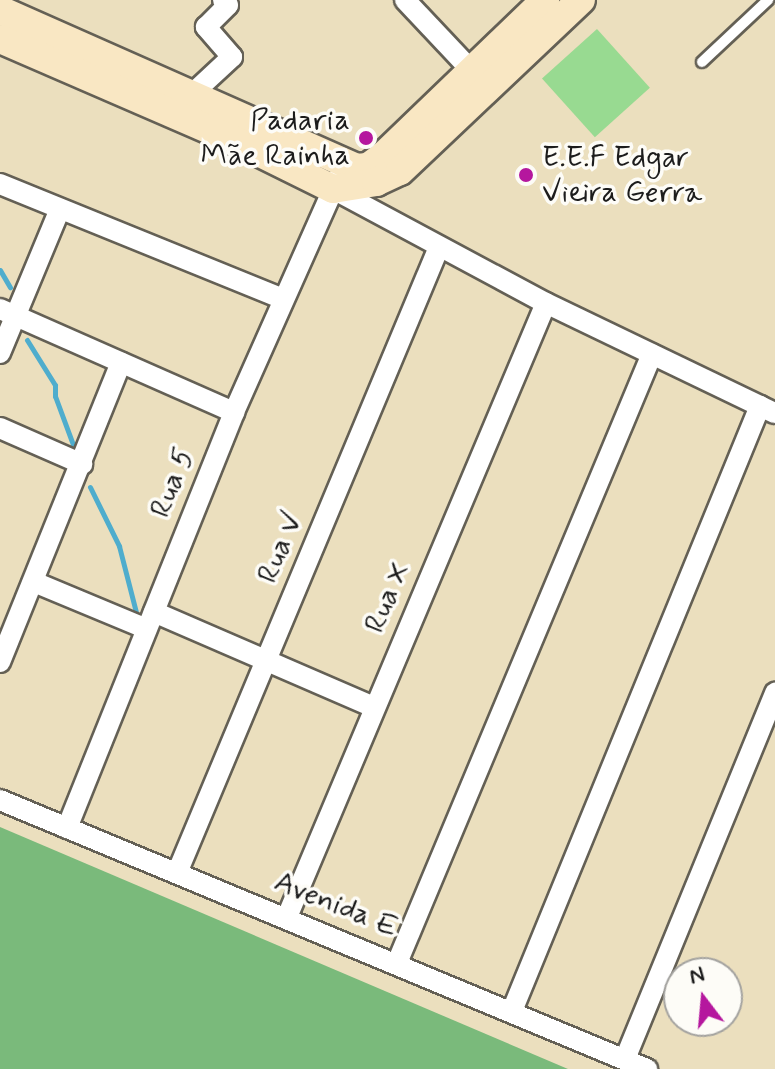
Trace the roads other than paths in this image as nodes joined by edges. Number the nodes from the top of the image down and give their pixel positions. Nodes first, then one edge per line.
1 (223, 0) edge
2 (405, 0) edge
3 (545, 0) edge
4 (581, 0) edge
5 (768, 0) edge
6 (0, 10) edge
7 (0, 39) edge
8 (702, 62) dead end
9 (471, 70) junction
10 (191, 95) junction
11 (339, 176) junction
12 (0, 184) edge
13 (60, 209) junction
14 (439, 247) junction
15 (283, 299) junction
16 (546, 303) junction
17 (8, 312) edge
18 (0, 353) edge
19 (652, 354) junction
20 (121, 362) junction
21 (768, 409) edge
22 (234, 412) junction
23 (0, 428) edge
24 (82, 464) junction
25 (34, 582) junction
26 (150, 620) junction
27 (267, 661) junction
28 (0, 662) edge
29 (775, 693) edge
30 (374, 707) junction
31 (0, 800) edge
32 (67, 828) junction
33 (177, 873) junction
34 (287, 917) junction
35 (397, 963) junction
36 (512, 1011) junction
37 (625, 1059) junction
38 (647, 1069) edge

1 - 10 street
2 - 9 street
3 - 9 street
4 - 11 street
5 - 8 lane
6 - 10 street
7 - 11 street
9 - 11 street
10 - 11 street
11 - 14 street
11 - 15 street, Rua 5
12 - 13 street
13 - 15 street
13 - 17 street
14 - 16 street
14 - 27 street, Rua V
15 - 22 street, Rua 5
16 - 19 street
16 - 30 street, Rua X
17 - 18 street
17 - 20 street
19 - 21 street
19 - 35 street
20 - 22 street
20 - 24 street
21 - 36 street
22 - 26 street, Rua 5
23 - 24 street
24 - 25 street
25 - 26 street
25 - 28 street
26 - 27 street
26 - 32 street, Rua 5
27 - 30 street
27 - 33 street, Rua V
29 - 37 street
30 - 34 street, Rua X
31 - 32 street, Avenida E
32 - 33 street, Avenida E
33 - 34 street, Avenida E
34 - 35 street, Avenida E
35 - 36 street, Avenida E
36 - 37 street, Avenida E
37 - 38 street, Avenida E

